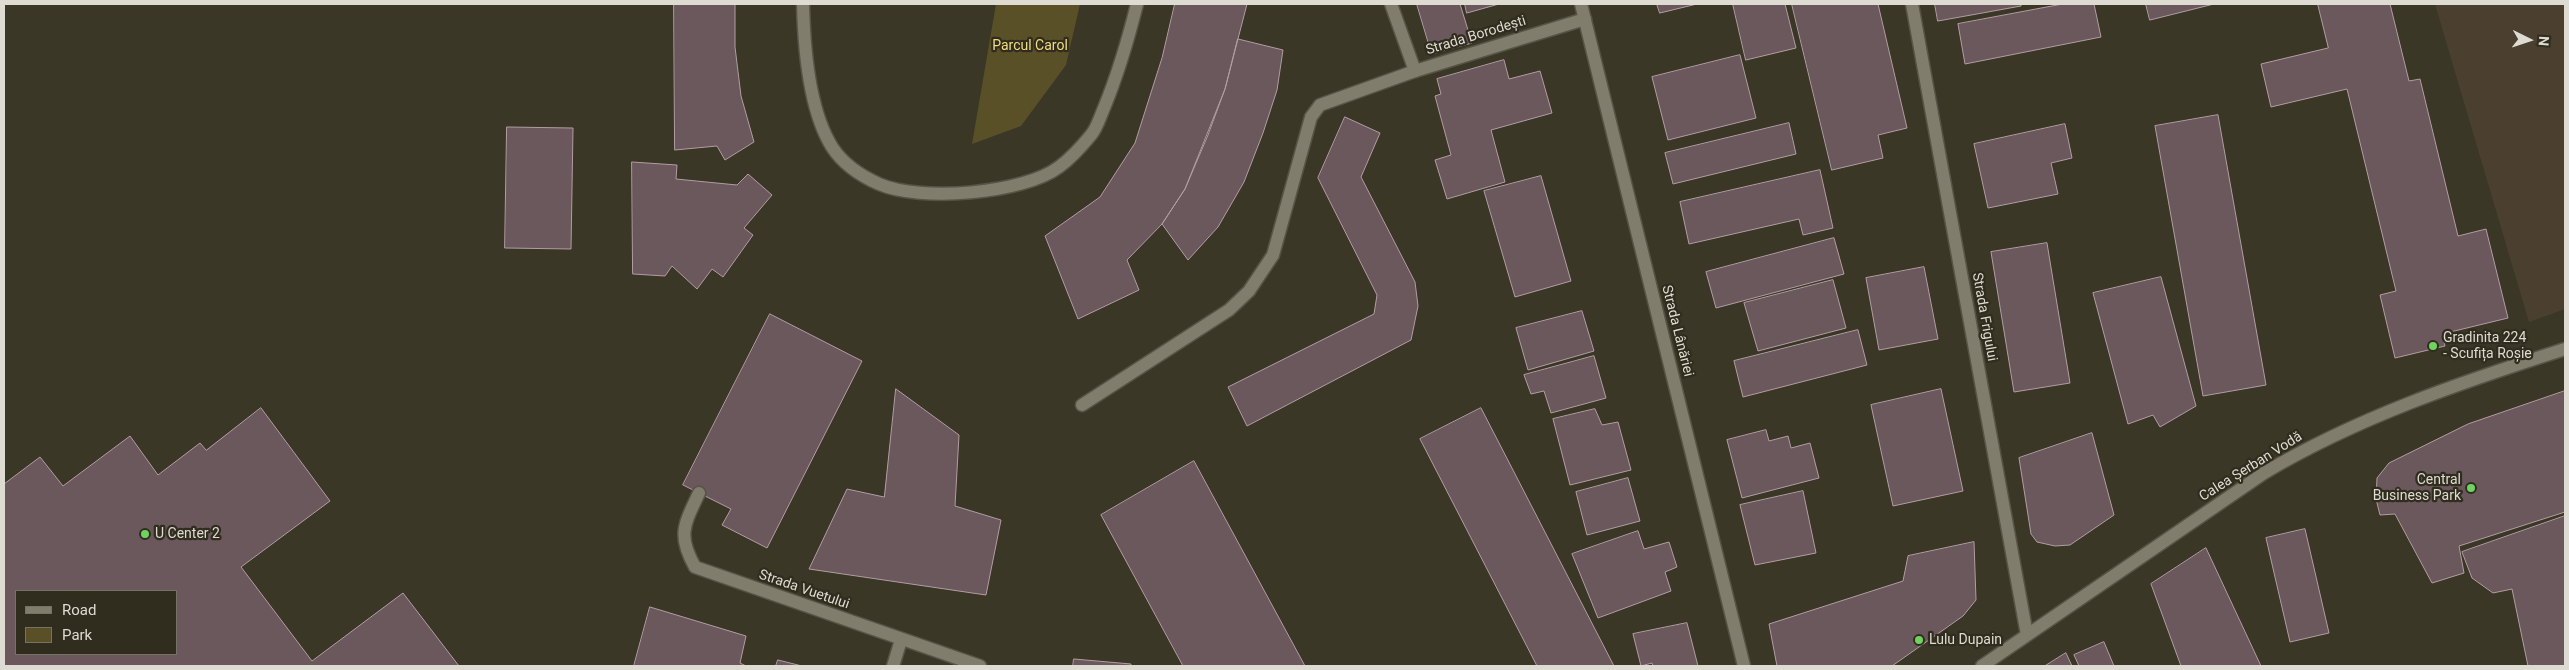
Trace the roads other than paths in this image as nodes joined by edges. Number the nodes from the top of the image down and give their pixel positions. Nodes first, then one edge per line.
1 (804, 4) edge
2 (1137, 4) edge
3 (1391, 4) edge
4 (1581, 4) edge
5 (1912, 4) edge
6 (1585, 19) junction
7 (1415, 71) junction
8 (2565, 349) edge
9 (1082, 405) dead end
10 (699, 493) dead end
11 (2027, 635) junction
12 (901, 640) junction
13 (893, 666) edge
14 (980, 666) edge
15 (1744, 666) edge
16 (1982, 666) edge

1 - 2 street
3 - 7 street, Strada Borodești
4 - 6 street, Strada Lânăriei
5 - 11 street, Strada Frigului
6 - 7 street, Strada Borodești
6 - 15 street, Strada Lânăriei
7 - 9 street
8 - 11 street, Calea Șerban Vodă
10 - 12 street, Strada Vuetului
11 - 16 street, Calea Șerban Vodă
12 - 13 street
12 - 14 street, Strada Vuetului

